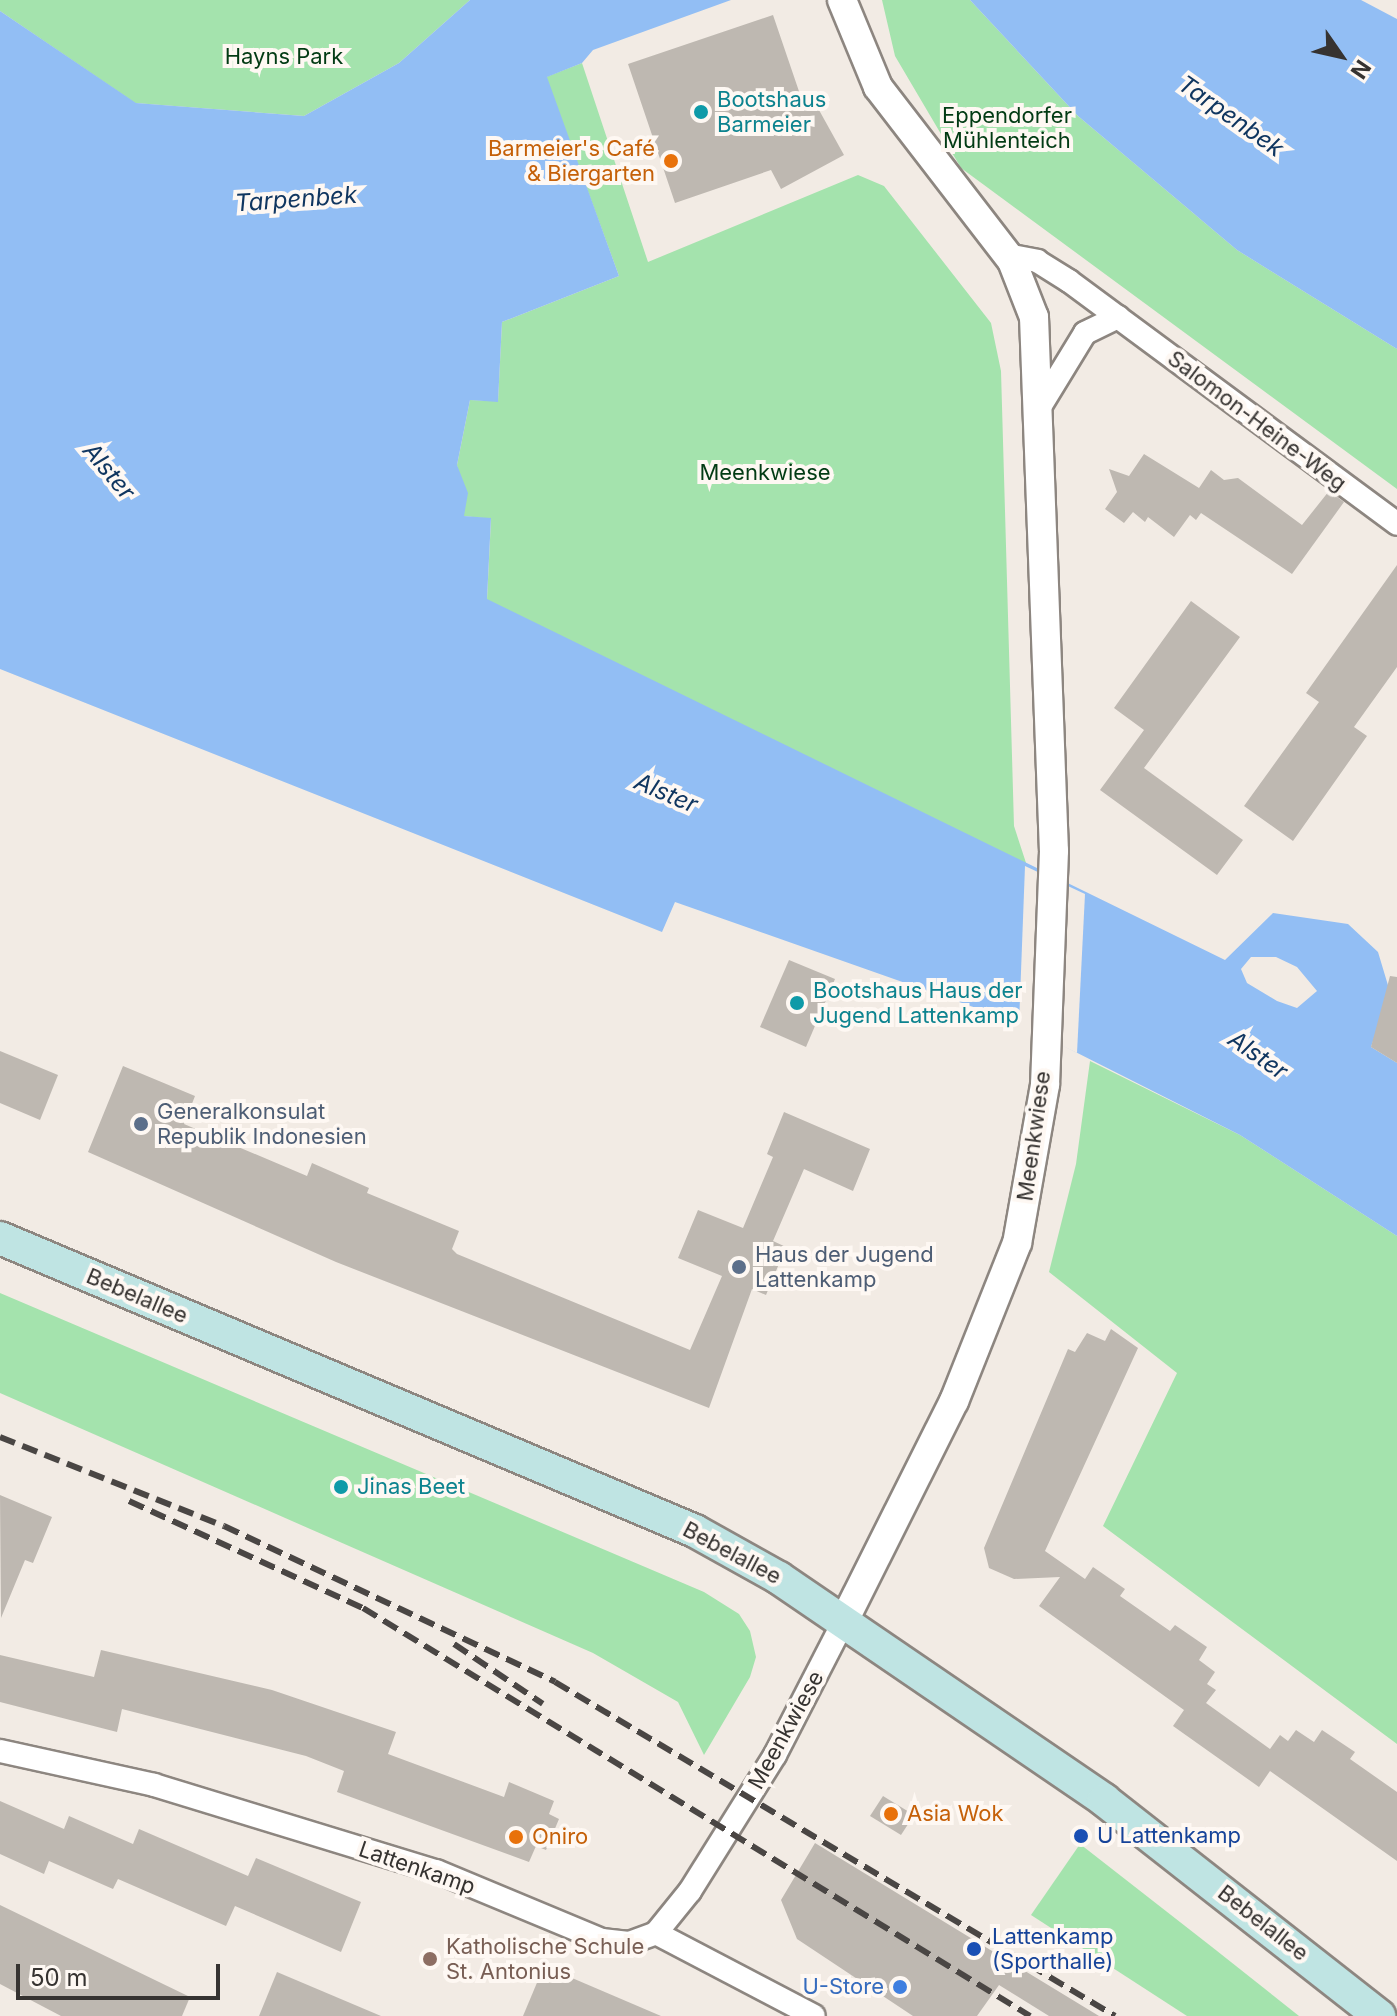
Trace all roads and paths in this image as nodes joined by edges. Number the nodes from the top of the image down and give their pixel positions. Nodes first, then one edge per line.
1 (842, 0) edge
2 (1007, 255) junction
3 (1118, 317) junction
4 (1038, 410) junction
5 (1397, 524) edge
6 (0, 1238) edge
7 (844, 1621) junction
8 (0, 1751) edge
9 (656, 1933) junction
10 (814, 2016) edge
11 (1379, 2016) edge

1 - 2 street, Meenkwiese
2 - 3 street, Salomon-Heine-Weg
2 - 4 street, Meenkwiese
3 - 4 street
3 - 5 street, Salomon-Heine-Weg
4 - 7 street, Meenkwiese
6 - 7 main road, Bebelallee
7 - 9 street, Meenkwiese
7 - 11 main road, Bebelallee
8 - 9 street, Lattenkamp
9 - 10 street

